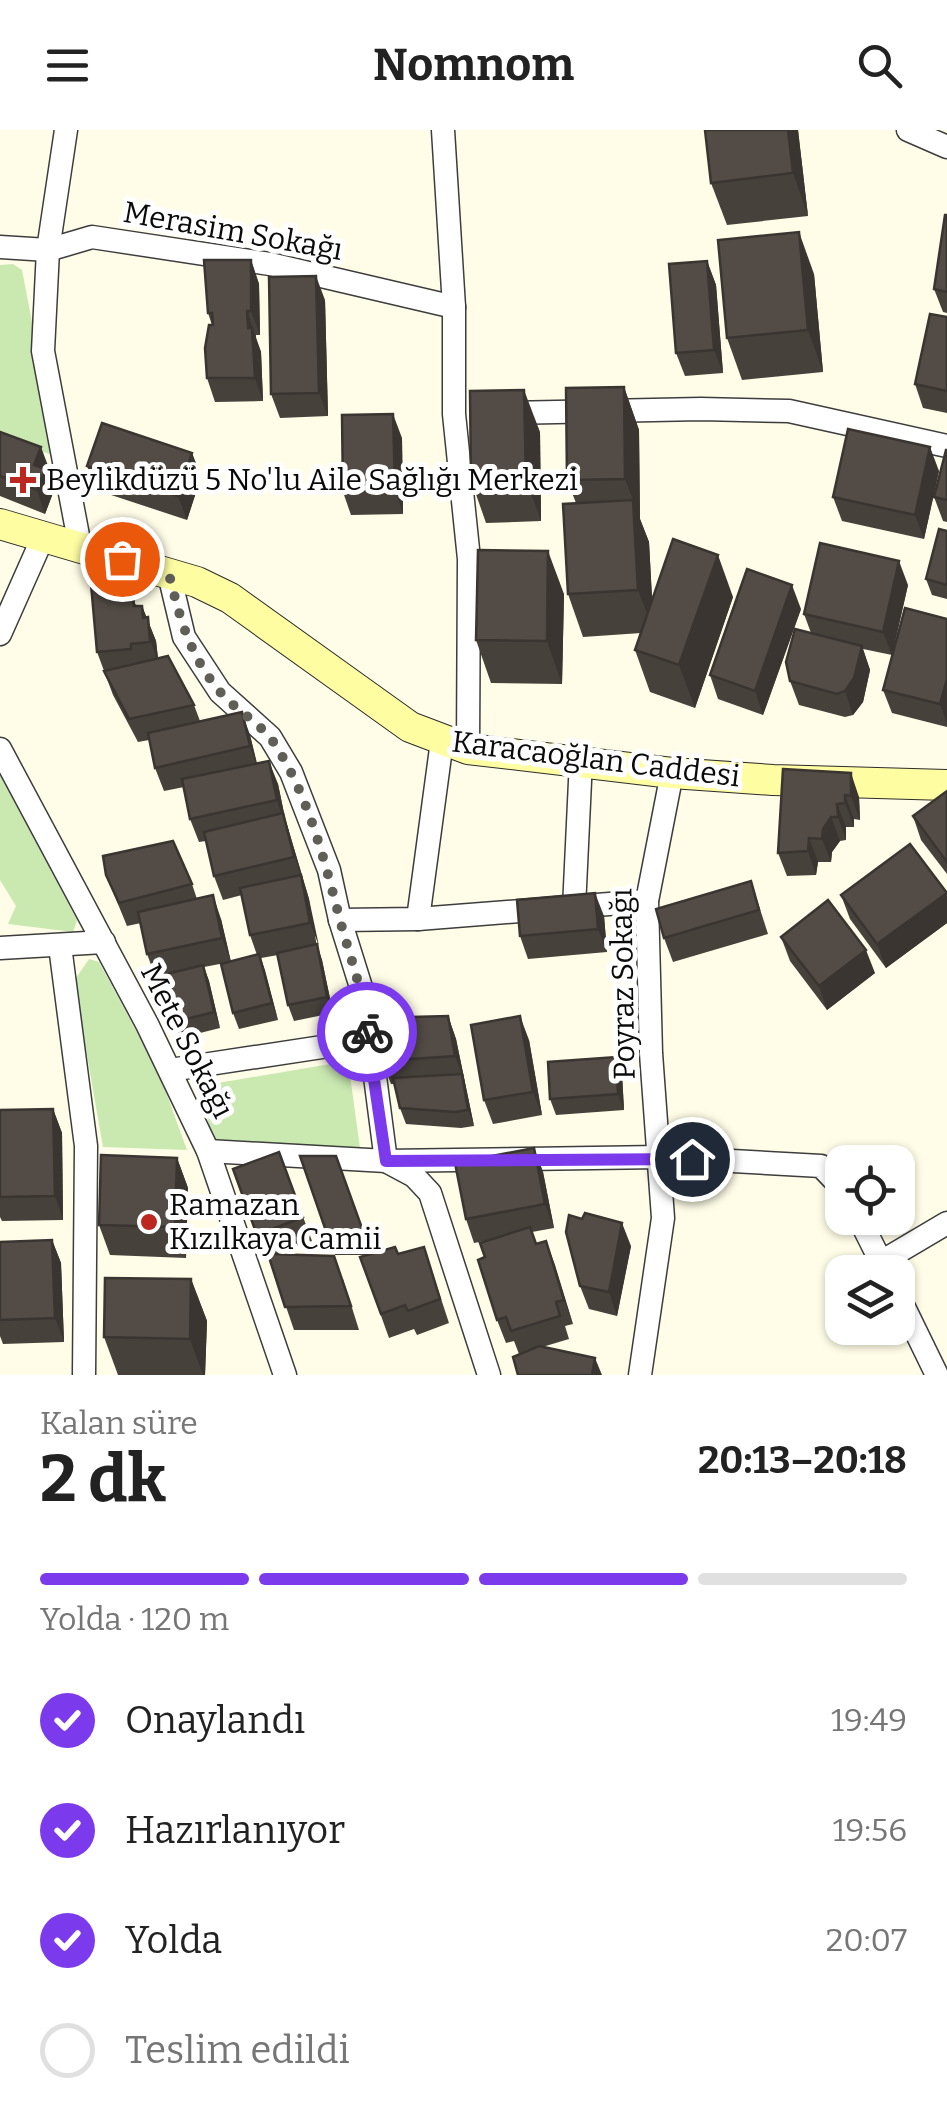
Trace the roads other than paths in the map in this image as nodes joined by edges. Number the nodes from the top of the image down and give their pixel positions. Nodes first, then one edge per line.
1 (66, 130) edge
2 (444, 130) edge
3 (908, 130) edge
4 (947, 148) edge
5 (0, 247) edge
6 (48, 250) junction
7 (454, 307) junction
8 (454, 414) junction
9 (947, 446) edge
10 (0, 524) edge
11 (44, 535) junction
12 (80, 546) junction
13 (169, 574) junction
14 (0, 634) edge
15 (455, 745) junction
16 (0, 749) edge
17 (581, 760) junction
18 (672, 773) junction
19 (947, 785) edge
20 (647, 901) junction
21 (574, 908) junction
22 (418, 919) junction
23 (340, 920) junction
24 (104, 942) junction
25 (60, 946) junction
26 (0, 948) edge
27 (368, 1040) junction
28 (170, 1070) junction
29 (208, 1151) junction
30 (660, 1157) junction
31 (386, 1161) junction
32 (825, 1169) edge
33 (947, 1223) edge
34 (901, 1255) edge
35 (915, 1330) edge
36 (84, 1375) edge
37 (285, 1375) edge
38 (489, 1375) edge
39 (640, 1375) edge
40 (937, 1375) edge

1 - 6 street
2 - 7 street
3 - 4 street
5 - 6 street, Merasim Sokağı
6 - 7 street, Merasim Sokağı
6 - 12 street
7 - 8 street
8 - 9 street
8 - 15 street
10 - 11 street, Karacaoğlan Caddesi
11 - 12 street, Karacaoğlan Caddesi
11 - 14 street
12 - 13 street, Karacaoğlan Caddesi
13 - 15 street, Karacaoğlan Caddesi
13 - 23 street
15 - 17 street, Karacaoğlan Caddesi
15 - 22 street
16 - 24 street, Mete Sokağı
17 - 18 street, Karacaoğlan Caddesi
17 - 21 street
18 - 19 street, Karacaoğlan Caddesi
18 - 20 street, Poyraz Sokağı
20 - 21 street
20 - 30 street, Poyraz Sokağı
21 - 22 street
22 - 23 street
23 - 27 street
24 - 25 street
24 - 28 street, Mete Sokağı
25 - 26 street
25 - 36 street
27 - 28 street
27 - 31 street
28 - 29 street, Mete Sokağı
29 - 31 street
29 - 37 street, Mete Sokağı
30 - 31 street
30 - 32 street
30 - 39 street, Poyraz Sokağı
31 - 38 street
33 - 34 street
35 - 40 street

